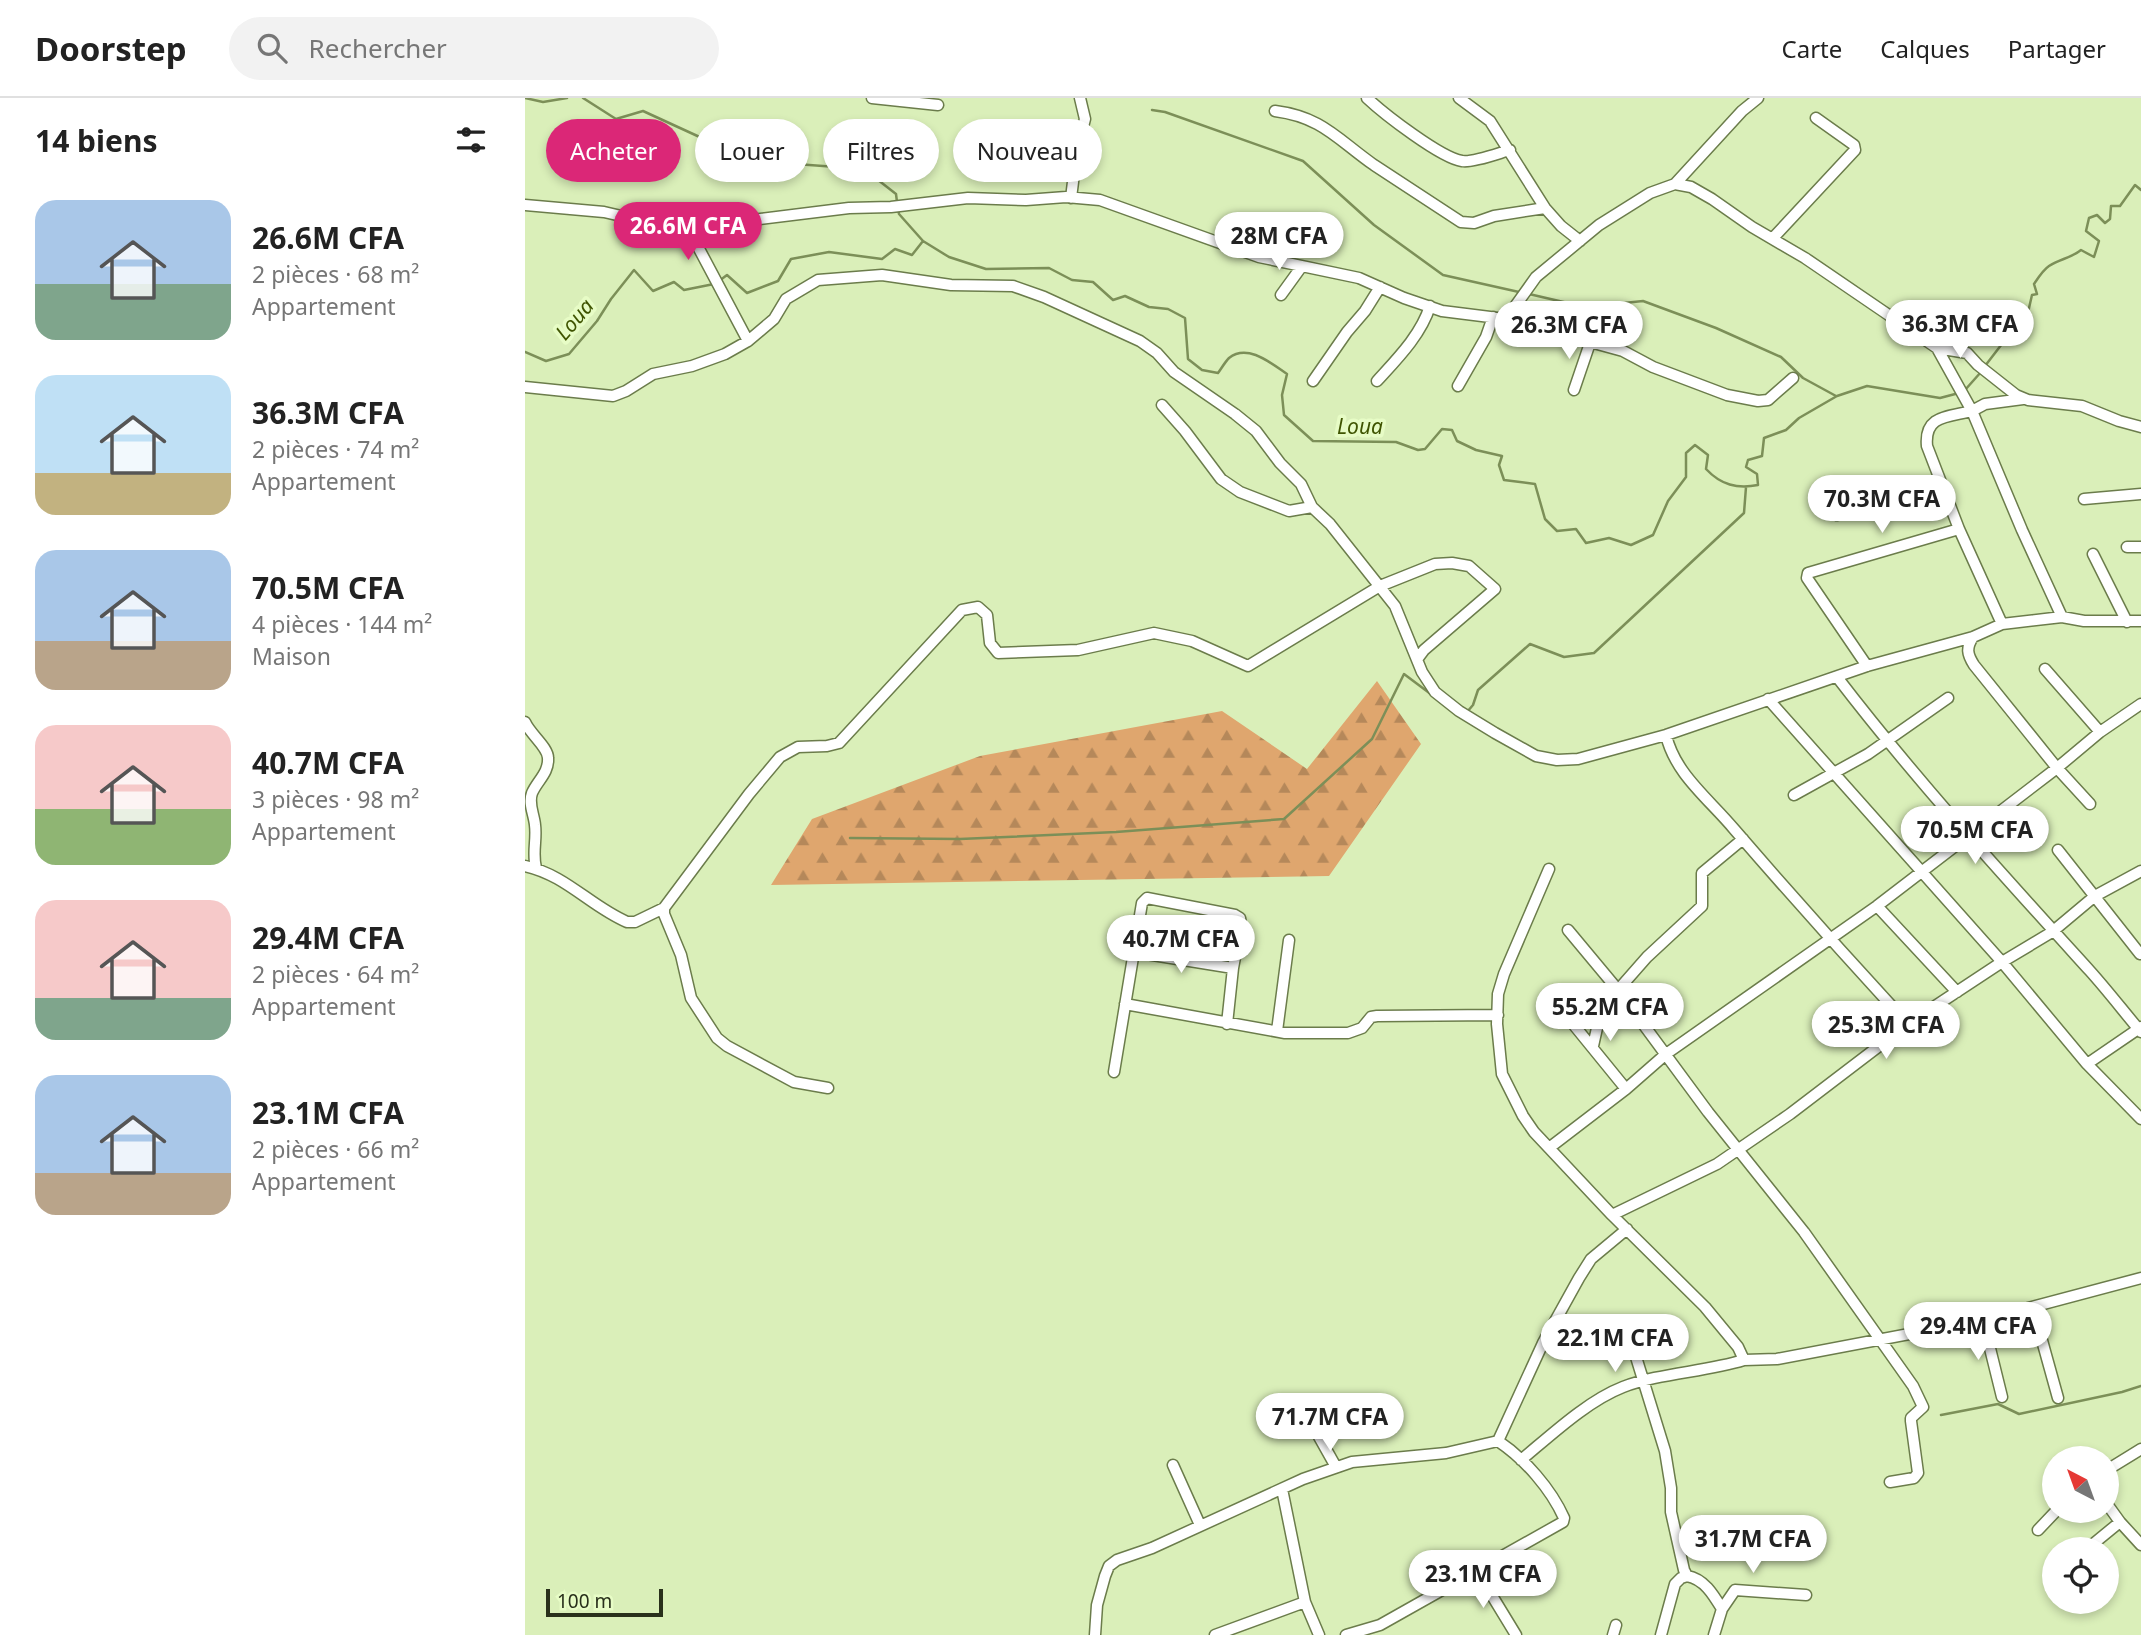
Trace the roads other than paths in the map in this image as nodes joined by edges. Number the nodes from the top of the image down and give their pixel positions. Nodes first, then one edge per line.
1 (872, 98) edge
2 (1080, 98) edge
3 (1367, 98) edge
4 (1459, 98) edge
5 (1758, 98) edge
6 (938, 105) dead end
7 (1275, 111) dead end
8 (1816, 118) dead end
9 (1510, 150) junction
10 (1675, 184) junction
11 (1071, 198) junction
12 (525, 205) edge
13 (1545, 208) junction
14 (688, 228) junction
15 (1773, 238) junction
16 (1580, 241) junction
17 (1302, 267) junction
18 (1380, 287) junction
19 (1280, 295) dead end
20 (1430, 306) junction
21 (1493, 317) junction
22 (1506, 319) junction
23 (748, 341) junction
24 (1590, 342) junction
25 (1937, 348) junction
26 (1793, 378) dead end
27 (1313, 381) dead end
28 (1377, 381) dead end
29 (1458, 386) dead end
30 (525, 387) edge
31 (1574, 390) dead end
32 (2023, 399) junction
33 (1161, 405) dead end
34 (1972, 411) junction
35 (2141, 427) edge
36 (1942, 485) junction
37 (2141, 494) edge
38 (2084, 499) dead end
39 (1312, 508) junction
40 (1837, 515) dead end
41 (1959, 529) junction
42 (2141, 547) edge
43 (2127, 548) dead end
44 (2093, 554) dead end
45 (1380, 586) junction
46 (2062, 617) junction
47 (2141, 621) edge
48 (2127, 622) junction
49 (2002, 624) junction
50 (1973, 637) junction
51 (1418, 658) junction
52 (1867, 666) junction
53 (2045, 670) dead end
54 (1837, 677) junction
55 (1948, 698) dead end
56 (1768, 699) junction
57 (2141, 704) edge
58 (525, 722) edge
59 (2100, 732) junction
60 (1666, 735) junction
61 (1886, 741) junction
62 (2057, 768) junction
63 (1833, 772) junction
64 (1794, 795) dead end
65 (2090, 804) dead end
66 (1968, 835) junction
67 (1743, 839) junction
68 (2058, 850) dead end
69 (525, 866) edge
70 (536, 869) junction
71 (1549, 869) dead end
72 (1921, 871) junction
73 (2141, 871) edge
74 (2095, 896) junction
75 (1877, 905) junction
76 (664, 908) junction
77 (1568, 930) dead end
78 (2052, 932) junction
79 (1828, 938) junction
80 (1289, 940) dead end
81 (1134, 952) junction
82 (2140, 954) edge
83 (2002, 962) junction
84 (1233, 968) junction
85 (1618, 990) junction
86 (1957, 992) junction
87 (1125, 1004) junction
88 (1498, 1015) junction
89 (1569, 1019) dead end
90 (1227, 1024) junction
91 (1908, 1024) junction
92 (2140, 1030) edge
93 (1277, 1031) junction
94 (1593, 1046) junction
95 (1665, 1054) junction
96 (2087, 1064) junction
97 (1114, 1072) dead end
98 (828, 1088) dead end
99 (1626, 1088) junction
100 (2141, 1119) edge
101 (1549, 1148) junction
102 (1738, 1150) junction
103 (1612, 1215) junction
104 (1627, 1229) junction
105 (2141, 1278) edge
106 (2033, 1308) junction
107 (1983, 1320) junction
108 (1628, 1331) dead end
109 (1881, 1339) junction
110 (1744, 1360) junction
111 (1644, 1381) junction
112 (2002, 1397) dead end
113 (2057, 1398) dead end
114 (1313, 1426) dead end
115 (1498, 1441) junction
116 (2141, 1449) edge
117 (1521, 1460) junction
118 (2119, 1463) edge
119 (1173, 1465) dead end
120 (1336, 1467) junction
121 (1890, 1482) dead end
122 (1282, 1489) junction
123 (2120, 1522) joint
124 (2045, 1523) edge
125 (1200, 1525) junction
126 (2038, 1530) dead end
127 (2102, 1537) edge
128 (2141, 1545) edge
129 (1477, 1571) junction
130 (1687, 1576) junction
131 (1806, 1595) dead end
132 (1305, 1602) junction
133 (1722, 1609) junction
134 (1382, 1630) edge
135 (1095, 1635) edge
136 (1215, 1635) edge
137 (1319, 1635) edge
138 (1346, 1635) edge
139 (1516, 1635) edge
140 (1661, 1635) edge
141 (1714, 1635) edge

1 - 6 street
2 - 11 street
3 - 9 street
4 - 9 street
5 - 10 street
7 - 13 street
8 - 15 street
9 - 13 street
10 - 15 street
10 - 16 street
11 - 14 street
11 - 17 street
12 - 14 street
13 - 16 street
14 - 23 street
15 - 25 street
16 - 22 street
17 - 18 street
17 - 19 street
18 - 20 street
18 - 27 street
20 - 21 street
20 - 28 street
21 - 22 street
21 - 29 street
22 - 24 street
23 - 30 street
23 - 39 street
24 - 26 street
24 - 31 street
25 - 32 street
25 - 34 street
32 - 34 street
32 - 35 street
33 - 39 street
34 - 36 street
34 - 46 street
36 - 40 street
36 - 41 street
37 - 38 street
39 - 45 street
41 - 49 street
41 - 52 street
42 - 43 street
44 - 48 street
45 - 51 street
45 - 51 street
45 - 76 street
46 - 48 street
46 - 49 street
47 - 48 street
49 - 50 street
50 - 52 street
50 - 62 street
51 - 60 street
52 - 54 street
53 - 59 street
54 - 56 street
54 - 61 street
55 - 61 street
56 - 60 street
56 - 63 street
57 - 59 street
58 - 70 street
59 - 62 street
60 - 67 street
61 - 63 street
61 - 66 street
62 - 65 street
62 - 66 street
63 - 64 street
63 - 72 street
66 - 72 street
66 - 78 street
67 - 79 street
67 - 85 street
68 - 74 street
69 - 70 street
70 - 76 street
71 - 88 street
72 - 75 street
72 - 83 street
73 - 74 street
74 - 78 street
74 - 82 street
75 - 79 street
75 - 86 street
76 - 98 street
77 - 85 street
78 - 83 street
78 - 92 street
79 - 91 street
79 - 95 street
80 - 93 street
81 - 84 street
81 - 84 street
81 - 87 street
83 - 86 street
83 - 96 street
84 - 90 street
85 - 94 street
85 - 95 street
86 - 91 street
87 - 90 street
87 - 97 street
88 - 93 street
88 - 101 street
89 - 94 street
90 - 93 street
91 - 102 street
92 - 96 street
94 - 99 street
95 - 99 street
95 - 102 street
96 - 100 street
99 - 101 street
101 - 103 street
102 - 103 street
102 - 109 street
103 - 104 street
104 - 110 street
104 - 115 street
105 - 106 street
106 - 107 street
106 - 113 street
107 - 109 street
107 - 112 street
108 - 111 street
109 - 110 street
109 - 121 street
110 - 111 street
111 - 117 street
111 - 130 street
114 - 120 street
115 - 117 street
115 - 120 street
116 - 118 street
117 - 129 street
119 - 125 street
120 - 122 street
122 - 125 street
122 - 132 street
123 - 127 street
123 - 128 street
124 - 126 street
125 - 135 street
129 - 134 street
129 - 139 street
130 - 133 street
130 - 140 street
131 - 133 street
132 - 136 street
132 - 137 street
133 - 141 street
134 - 138 street

